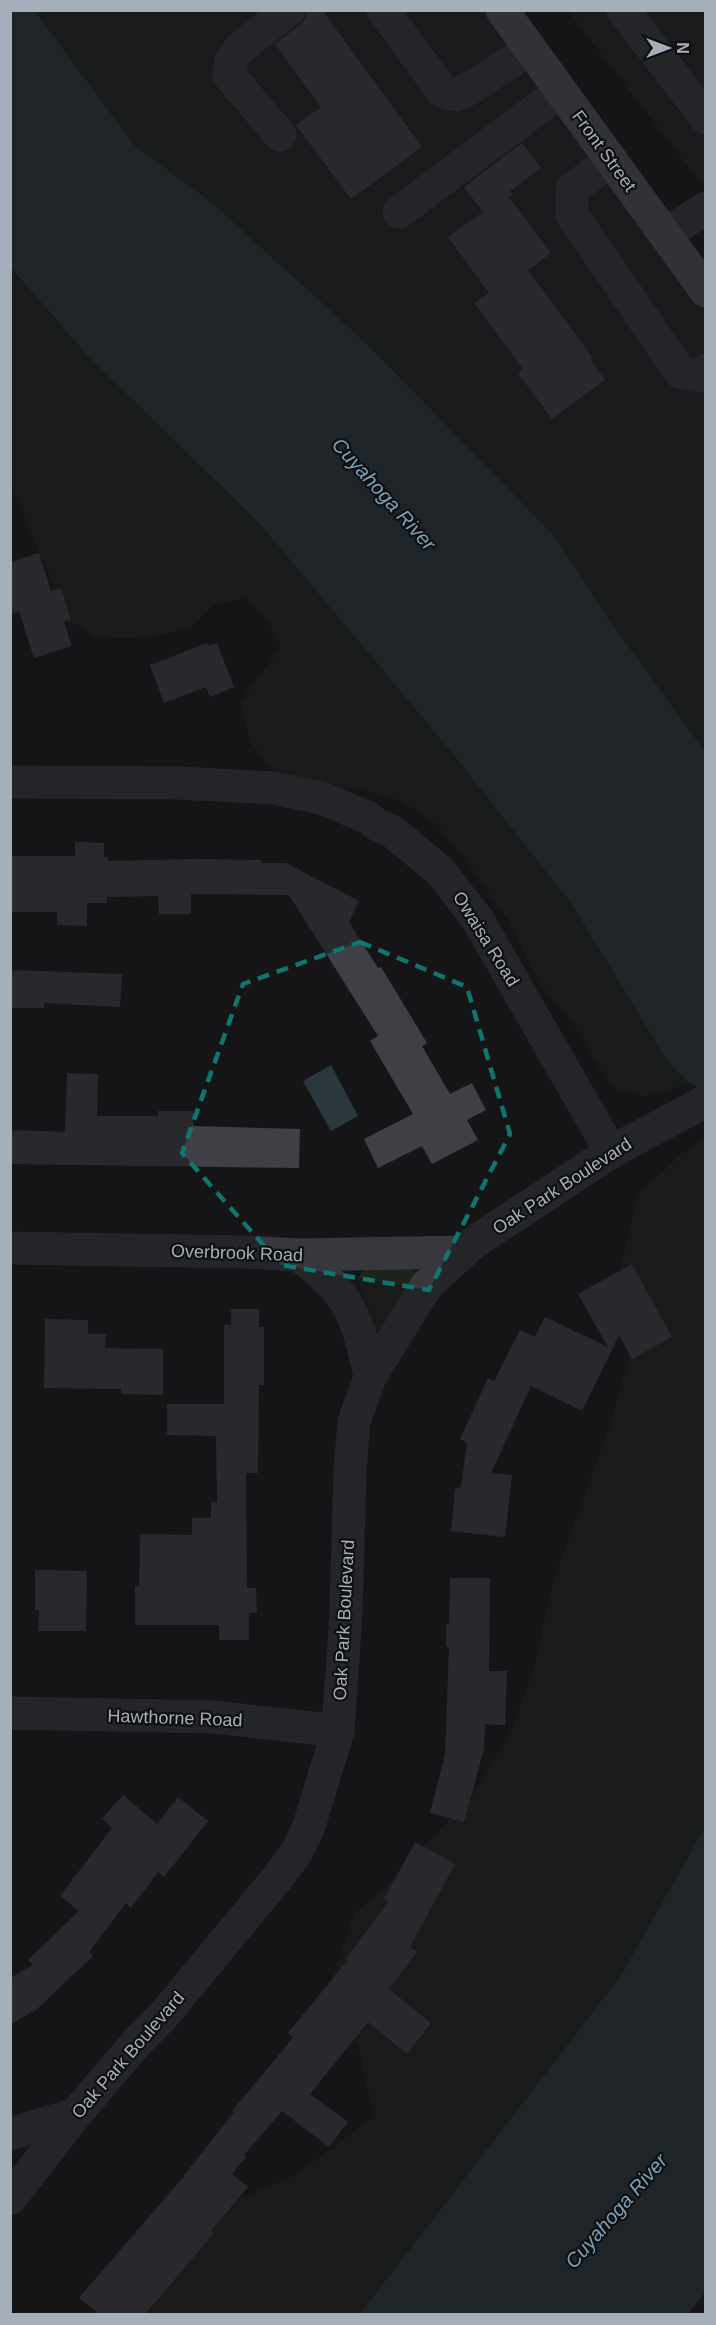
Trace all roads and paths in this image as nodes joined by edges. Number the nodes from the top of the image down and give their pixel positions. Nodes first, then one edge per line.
1 (289, 10) edge
2 (383, 10) edge
3 (502, 10) edge
4 (623, 10) edge
5 (530, 49) junction
6 (561, 91) junction
7 (705, 118) edge
8 (280, 135) dead end
9 (611, 160) junction
10 (705, 208) edge
11 (399, 212) dead end
12 (665, 234) junction
13 (705, 291) edge
14 (705, 370) edge
15 (10, 782) edge
16 (705, 1101) edge
17 (611, 1152) junction
18 (10, 1248) edge
19 (463, 1252) junction
20 (298, 1256) junction
21 (370, 1377) junction
22 (10, 1713) edge
23 (338, 1731) junction
24 (76, 2114) junction
25 (10, 2134) edge
26 (10, 2199) edge

1 - 8 street
2 - 5 street
3 - 5 main road, Front Street
4 - 7 street
5 - 6 main road, Front Street
6 - 9 main road, Front Street
6 - 11 street
9 - 12 main road, Front Street
9 - 14 street
10 - 12 street
12 - 13 main road, Front Street
15 - 17 street, Owaisa Road
16 - 17 street, Oak Park Boulevard
17 - 19 street, Oak Park Boulevard
18 - 20 street, Overbrook Road
19 - 20 street, Overbrook Road
19 - 21 street, Oak Park Boulevard
20 - 21 street
21 - 23 street, Oak Park Boulevard
22 - 23 street, Hawthorne Road
23 - 24 street, Oak Park Boulevard
24 - 25 street
24 - 26 street, Oak Park Boulevard

